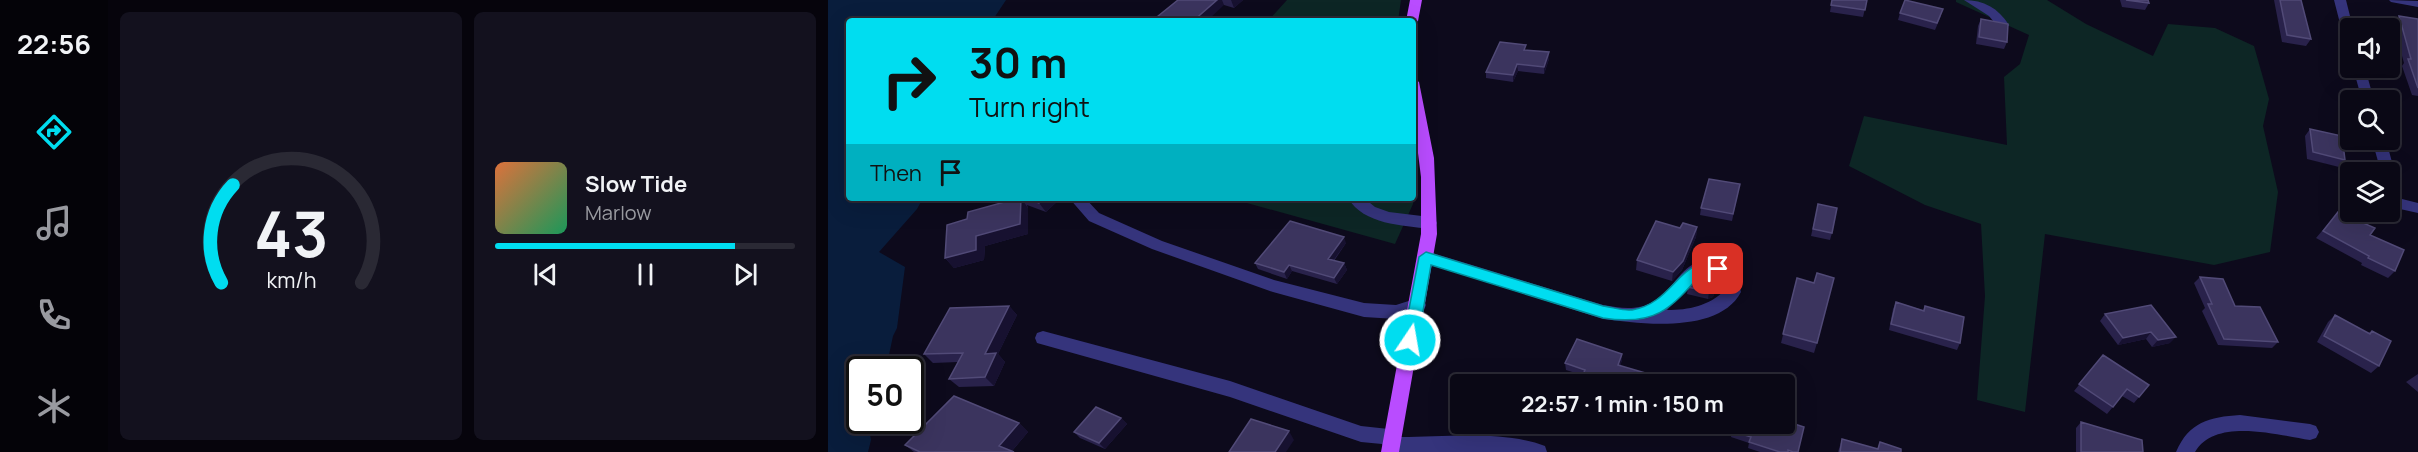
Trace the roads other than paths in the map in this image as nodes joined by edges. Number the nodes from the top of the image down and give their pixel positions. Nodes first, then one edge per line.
1 (1416, 0) edge
2 (1970, 0) edge
3 (2340, 0) edge
4 (2395, 0) edge
5 (2418, 4) edge
6 (1413, 18) edge
7 (2345, 18) edge
8 (2003, 25) edge
9 (1417, 121) edge
10 (1079, 201) edge
11 (1358, 201) edge
12 (2400, 204) edge
13 (2418, 208) edge
14 (1430, 223) junction
15 (1426, 257) junction
16 (1418, 305) junction
17 (1630, 316) junction
18 (1043, 338) dead end
19 (2310, 432) dead end
20 (1391, 444) edge
21 (1538, 452) edge
22 (2185, 452) edge

1 - 6 main road
2 - 8 street
3 - 7 street
4 - 5 street
9 - 14 main road
10 - 16 street
11 - 14 street
12 - 13 street
14 - 15 main road
15 - 16 main road
15 - 17 street
16 - 20 main road
17 - 17 street
18 - 20 street
19 - 22 street
20 - 21 street

